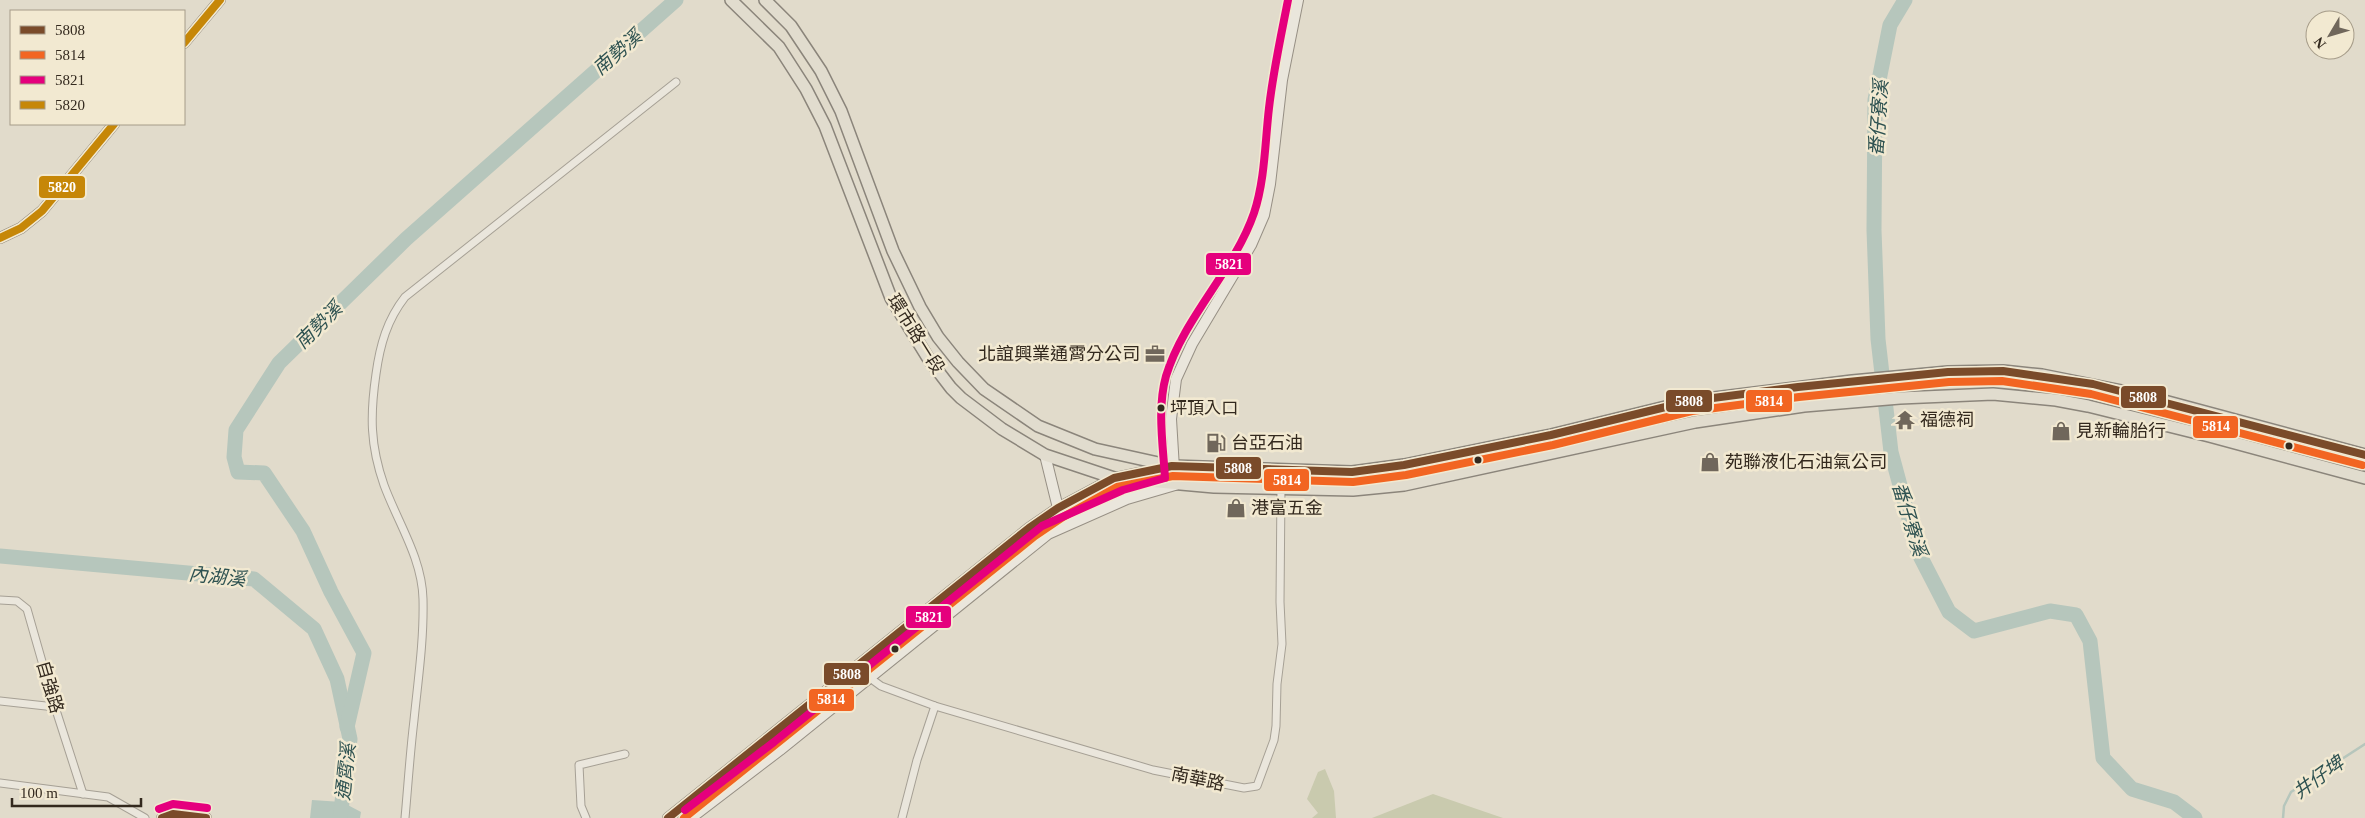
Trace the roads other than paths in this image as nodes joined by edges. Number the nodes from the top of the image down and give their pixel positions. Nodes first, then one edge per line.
1 (220, 0) edge
2 (731, 0) edge
3 (766, 0) edge
4 (1298, 0) edge
5 (185, 42) edge
6 (676, 82) dead end
7 (113, 125) edge
8 (0, 238) edge
9 (2362, 454) edge
10 (1045, 455) junction
11 (1172, 466) junction
12 (2360, 477) edge
13 (1114, 478) junction
14 (1175, 485) junction
15 (1281, 488) junction
16 (1058, 508) junction
17 (0, 600) edge
18 (862, 662) junction
19 (870, 678) junction
20 (0, 701) edge
21 (936, 706) junction
22 (55, 707) junction
23 (625, 754) dead end
24 (0, 782) edge
25 (83, 794) junction
26 (144, 818) edge
27 (162, 818) edge
28 (206, 818) edge
29 (405, 818) edge
30 (586, 818) edge
31 (668, 818) edge
32 (691, 818) edge
33 (902, 818) edge

1 - 5 street
2 - 10 main road, 環市路一段
3 - 11 main road, 環市路一段
4 - 11 street
6 - 29 street
7 - 8 street
9 - 11 main road, 環市路一段
9 - 12 main road
10 - 13 main road, 環市路一段
10 - 16 street
11 - 13 street
11 - 14 street
12 - 15 main road, 環市路一段
13 - 14 main road, 環市路一段
13 - 16 street
14 - 15 main road, 環市路一段
14 - 19 street
15 - 21 street, 南華路
16 - 18 street
17 - 22 street, 自強路
18 - 19 street
18 - 31 street
19 - 21 street, 南華路
19 - 32 street
20 - 22 street
21 - 33 street
22 - 25 street, 自強路
23 - 30 street
24 - 25 street
25 - 26 street
27 - 28 street

